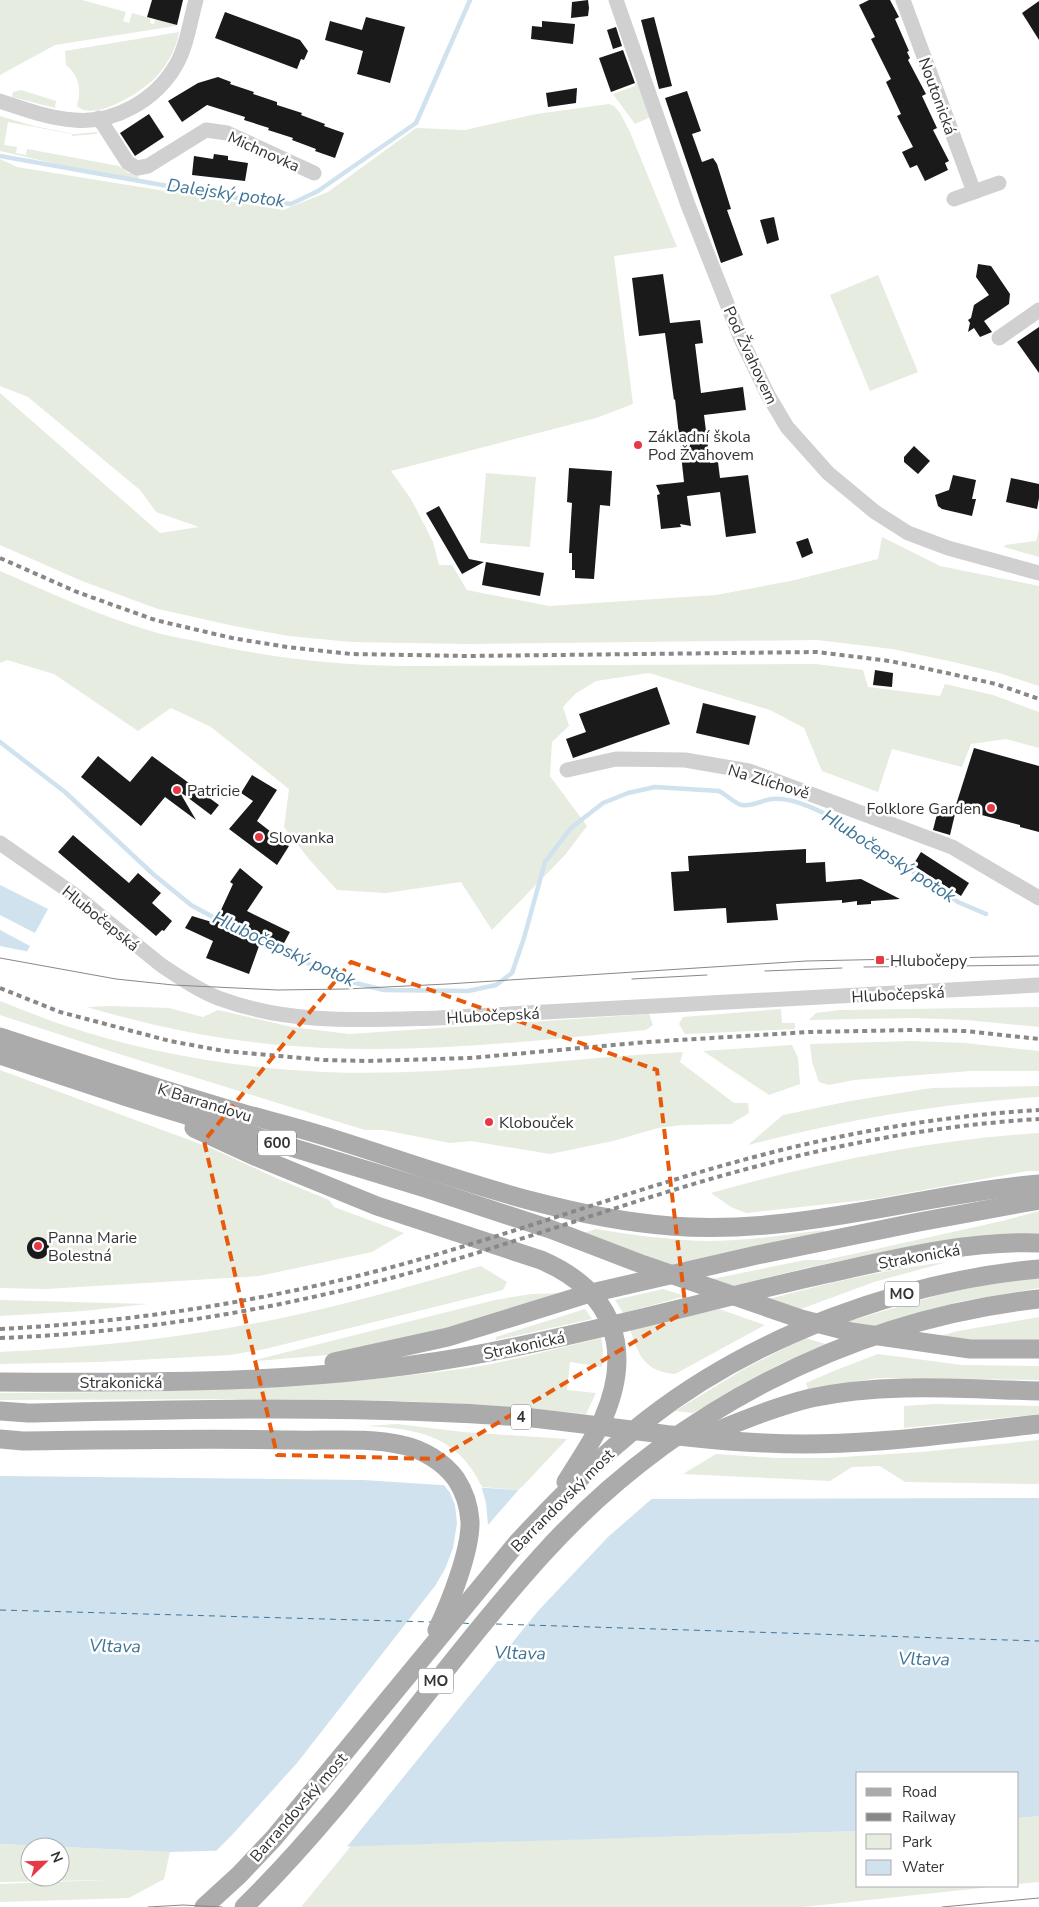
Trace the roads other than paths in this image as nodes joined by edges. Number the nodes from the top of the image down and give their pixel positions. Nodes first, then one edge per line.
1 (196, 0) edge
2 (616, 0) edge
3 (903, 0) edge
4 (0, 102) edge
5 (100, 118) junction
6 (314, 174) dead end
7 (999, 183) dead end
8 (974, 192) junction
9 (954, 199) dead end
10 (1039, 310) edge
11 (998, 338) dead end
12 (1039, 573) edge
13 (567, 770) dead end
14 (0, 842) edge
15 (1039, 898) edge
16 (1039, 986) edge
17 (0, 1037) edge
18 (0, 1055) edge
19 (130, 1098) junction
20 (1039, 1184) edge
21 (1039, 1196) edge
22 (938, 1198) junction
23 (1039, 1200) edge
24 (1039, 1243) edge
25 (1039, 1269) edge
26 (1039, 1299) edge
27 (1039, 1349) edge
28 (253, 1379) junction
29 (0, 1382) edge
30 (1039, 1391) edge
31 (0, 1411) edge
32 (1039, 1424) edge
33 (0, 1439) edge
34 (642, 1461) junction
35 (553, 1503) junction
36 (425, 1654) junction
37 (290, 1860) junction
38 (204, 1907) edge
39 (244, 1907) edge
40 (256, 1907) edge

1 - 5 street
2 - 12 street, Pod Žvahovem
3 - 8 street, Noutonická
4 - 5 street
5 - 6 street, Michnovka
7 - 8 street
8 - 9 street
10 - 11 street
13 - 15 street, Na Zlíchově
14 - 16 street, Hlubočepská
17 - 22 main road, K Barrandovu / 600
18 - 19 main road, 600
19 - 27 main road, 600
19 - 35 main road
20 - 22 main road
21 - 22 main road
23 - 28 main road
24 - 28 main road, Strakonická
25 - 35 main road, Barrandovský most / MO
26 - 34 main road, Barrandovský most / MO
28 - 29 main road, Strakonická
30 - 34 main road
31 - 32 main road, 4
33 - 36 main road
34 - 37 main road, Barrandovský most / MO
35 - 36 main road, Barrandovský most / MO
36 - 38 main road, Barrandovský most / MO
37 - 39 main road, Barrandovský most / MO
37 - 40 main road

